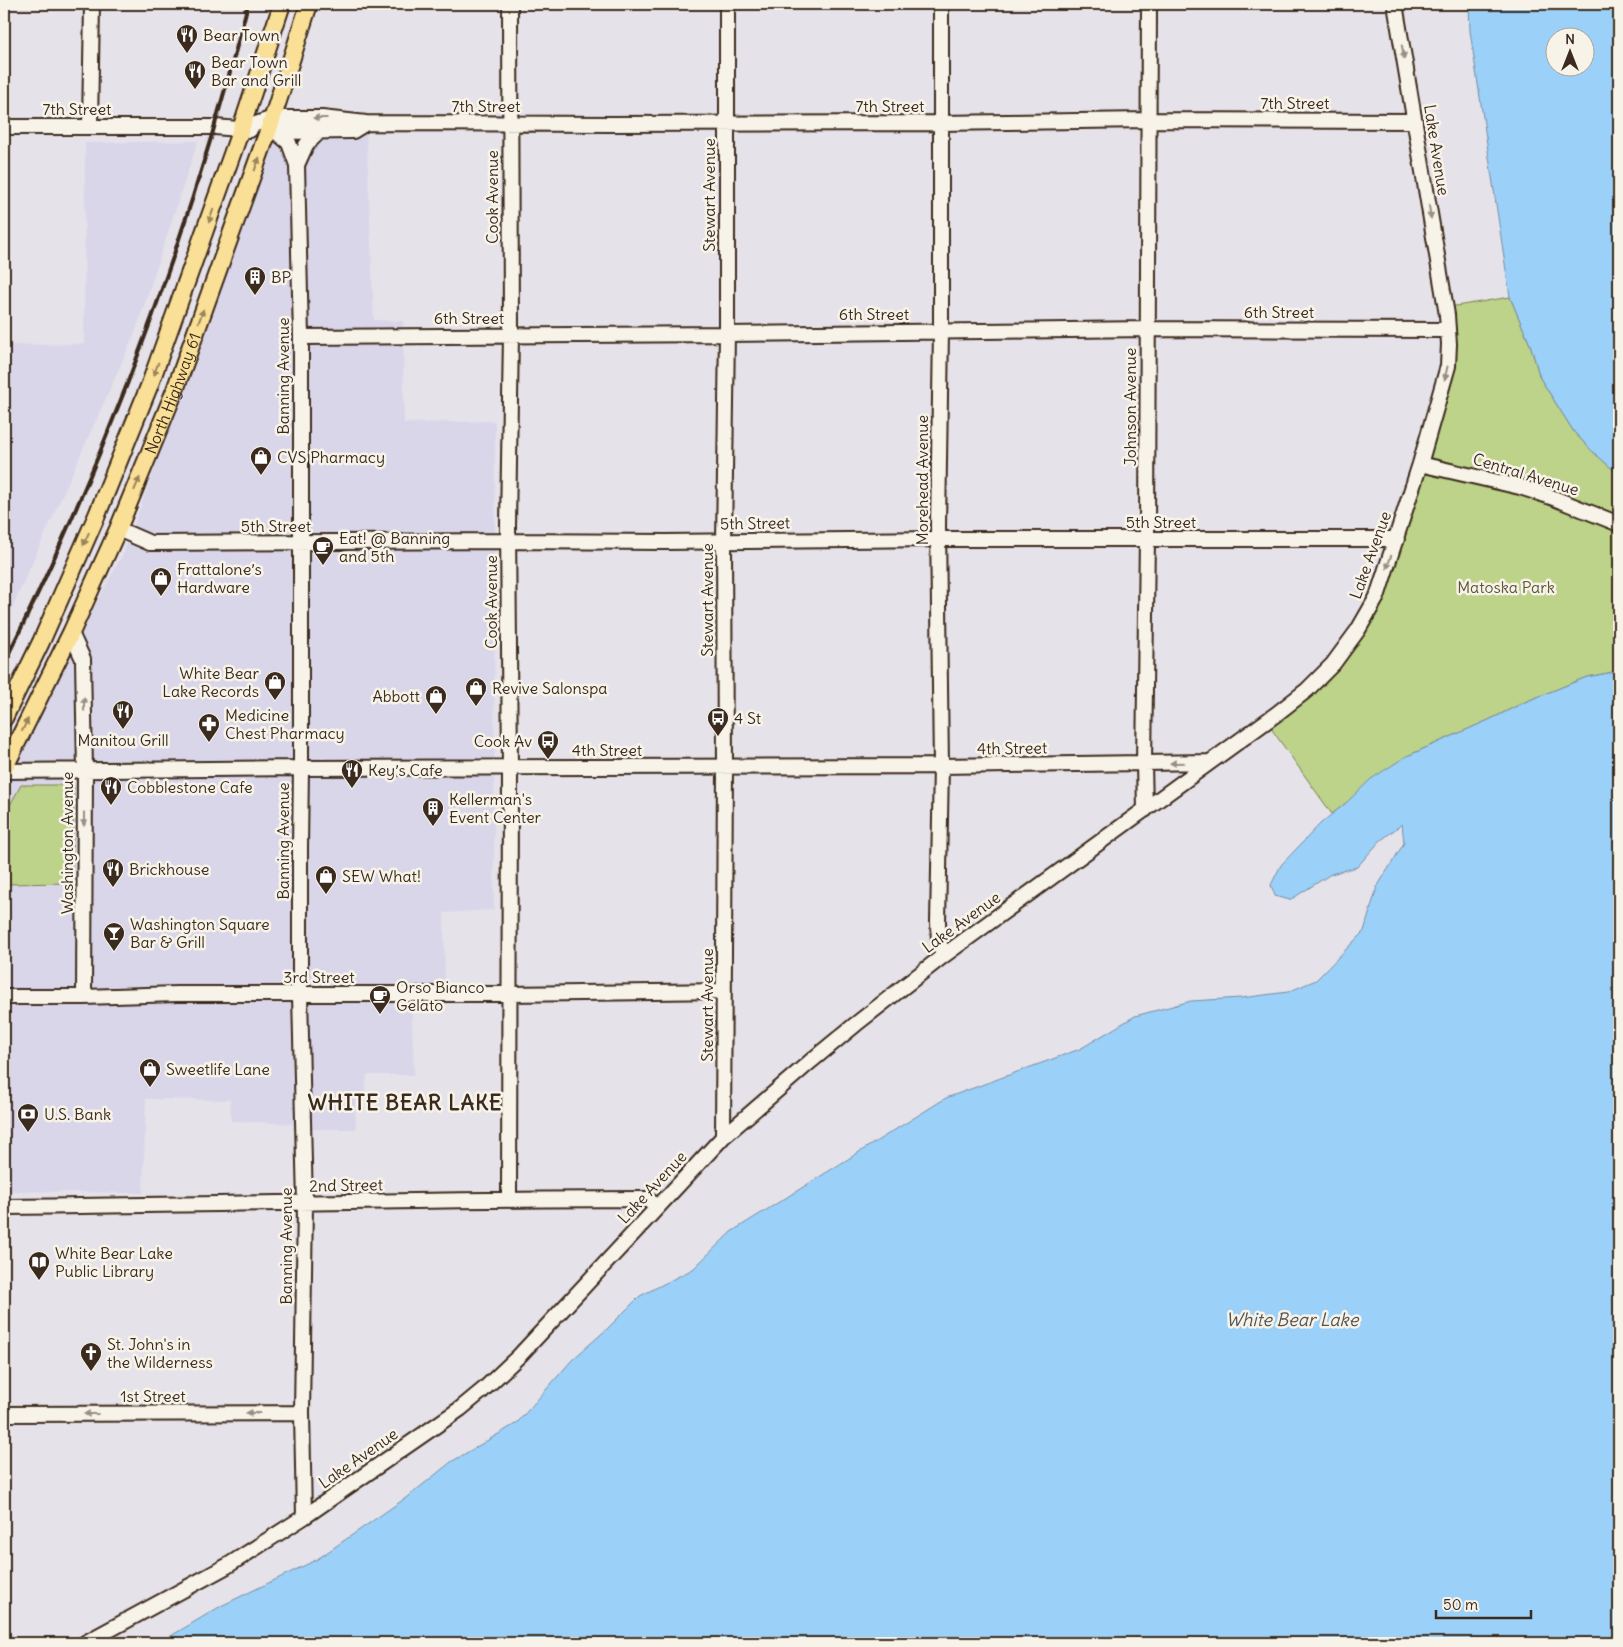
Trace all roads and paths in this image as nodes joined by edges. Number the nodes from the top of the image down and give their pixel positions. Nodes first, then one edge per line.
1 (92, 4) edge
2 (282, 4) edge
3 (309, 4) edge
4 (510, 4) edge
5 (727, 4) edge
6 (941, 4) edge
7 (1149, 4) edge
8 (1395, 4) edge
9 (1147, 120) junction
10 (1415, 121) junction
11 (366, 123) junction
12 (940, 123) junction
13 (509, 124) junction
14 (726, 124) junction
15 (90, 126) junction
16 (4, 127) edge
17 (272, 127) junction
18 (241, 129) junction
19 (320, 131) junction
20 (297, 165) junction
21 (1148, 329) junction
22 (1448, 330) junction
23 (941, 331) junction
24 (727, 334) junction
25 (510, 335) junction
26 (301, 337) junction
27 (1420, 464) junction
28 (105, 494) junction
29 (1619, 524) edge
30 (118, 529) junction
31 (938, 539) junction
32 (1147, 539) junction
33 (1397, 539) junction
34 (508, 541) junction
35 (724, 541) junction
36 (300, 543) junction
37 (71, 633) junction
38 (4, 718) edge
39 (1210, 762) junction
40 (1144, 763) junction
41 (941, 766) junction
42 (725, 767) junction
43 (301, 768) junction
44 (510, 768) junction
45 (4, 770) edge
46 (85, 770) junction
47 (1144, 810) junction
48 (943, 956) junction
49 (724, 991) junction
50 (300, 994) junction
51 (510, 994) junction
52 (4, 997) edge
53 (84, 997) junction
54 (724, 1137) junction
55 (509, 1199) junction
56 (305, 1204) junction
57 (658, 1206) junction
58 (4, 1207) edge
59 (302, 1413) junction
60 (4, 1414) edge
61 (304, 1517) junction
62 (84, 1643) edge

1 - 15 street
2 - 18 main road, North Highway 61
3 - 17 main road, North Highway 61
4 - 13 street, Cook Avenue
5 - 14 street, Stewart Avenue
6 - 12 street, Morehead Avenue
7 - 9 street, Johnson Avenue
8 -> 10 street, Lake Avenue
9 - 10 street, 7th Street
9 - 12 street, 7th Street
9 - 21 street, Johnson Avenue
10 -> 22 street, Lake Avenue
11 - 13 street, 7th Street
11 -> 17 street, 7th Street
11 - 19 street, 7th Street
12 - 14 street, 7th Street
12 - 23 street, Morehead Avenue
13 - 14 street, 7th Street
13 - 25 street, Cook Avenue
14 - 24 street, Stewart Avenue
15 - 16 street, 7th Street
15 - 18 street, 7th Street
17 - 18 street, 7th Street
17 - 19 street, 7th Street
17 - 20 street, Banning Avenue
30 -> 17 main road, North Highway 61
18 -> 28 main road, North Highway 61
19 - 20 street, Banning Avenue
20 - 26 street, Banning Avenue
21 - 22 street, 6th Street
21 - 23 street, 6th Street
21 - 32 street, Johnson Avenue
22 -> 27 street, Lake Avenue
23 - 24 street, 6th Street
23 - 31 street, Morehead Avenue
24 - 25 street, 6th Street
24 - 35 street, Stewart Avenue
25 - 26 street, 6th Street
25 - 34 street, Cook Avenue
26 - 36 street, Banning Avenue
27 - 29 street, Central Avenue
27 - 33 street, Lake Avenue
28 - 30 main road
28 -> 38 main road, North Highway 61
30 - 36 street, 5th Street
30 - 37 main road, North Highway 61
31 - 32 street, 5th Street
31 - 35 street, 5th Street
31 - 41 street, Morehead Avenue
32 - 33 street, 5th Street
32 - 40 street, Johnson Avenue
33 -> 39 street, Lake Avenue
34 - 35 street, 5th Street
34 - 36 street, 5th Street
34 - 44 street, Cook Avenue
35 - 42 street, Stewart Avenue
36 - 43 street, Banning Avenue
45 -> 37 main road, North Highway 61
46 -> 37 street, Washington Avenue
39 -> 40 street, 4th Street
39 - 47 street, Lake Avenue
40 - 41 street, 4th Street
40 - 47 street, Johnson Avenue
41 - 42 street, 4th Street
41 - 48 street, Morehead Avenue
42 - 44 street, 4th Street
42 - 49 street, Stewart Avenue
43 - 44 street, 4th Street
43 - 46 street, 4th Street
43 - 50 street, Banning Avenue
44 - 51 street, Cook Avenue
45 - 46 street, 4th Street
46 -> 53 street, Washington Avenue
47 - 48 street, Lake Avenue
48 - 54 street, Lake Avenue
49 - 51 street, 3rd Street
49 - 54 street, Stewart Avenue
50 - 51 street, 3rd Street
50 - 53 street, 3rd Street
50 - 56 street, Banning Avenue
51 - 55 street, Cook Avenue
52 - 53 street, 3rd Street
54 - 57 street, Lake Avenue
55 - 56 street, 2nd Street
55 - 57 street, 2nd Street
56 - 58 street, 2nd Street
56 - 59 street, Banning Avenue
57 - 61 street, Lake Avenue
59 -> 60 street, 1st Street
59 - 61 street, Banning Avenue
61 - 62 street, Lake Avenue

